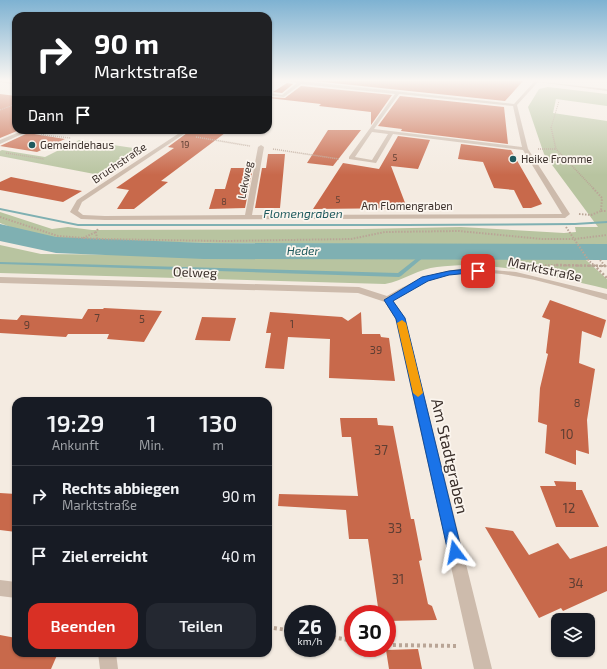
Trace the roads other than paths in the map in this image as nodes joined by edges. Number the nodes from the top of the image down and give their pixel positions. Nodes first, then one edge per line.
1 (384, 112) edge
2 (517, 112) edge
3 (371, 130) junction
4 (391, 133) junction
5 (19, 134) edge
6 (180, 134) edge
7 (0, 142) edge
8 (261, 147) road end
9 (525, 149) junction
10 (81, 217) joint
11 (248, 217) junction
12 (0, 280) edge
13 (607, 297) edge
14 (388, 300) junction
15 (0, 588) edge
16 (12, 590) edge
17 (108, 657) edge
18 (109, 669) edge
19 (483, 669) edge

1 - 3 street
2 - 9 street
3 - 4 street
3 - 4 street
4 - 9 street
5 - 7 street
6 - 10 street, Bruchstraße
8 - 11 street, Lekweg
9 - 11 street, Am Flomengraben
10 - 11 street, Am Flomengraben
12 - 14 street, Oelweg
13 - 14 street, Marktstraße
14 - 19 street, Am Stadtgraben
15 - 16 street
17 - 18 street

